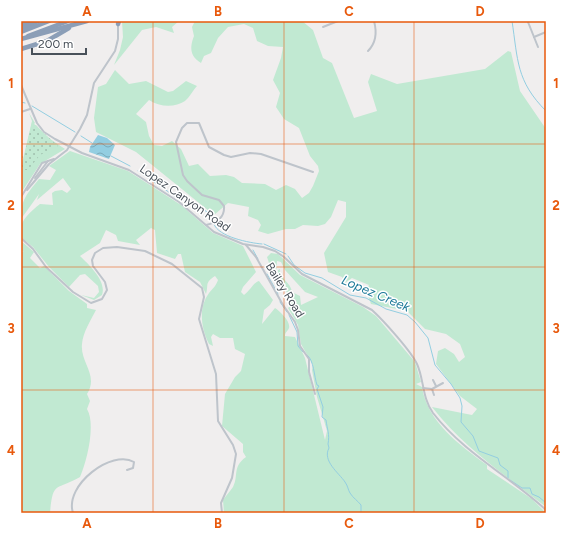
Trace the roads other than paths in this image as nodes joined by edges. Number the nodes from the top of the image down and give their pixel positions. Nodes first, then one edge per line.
1 (30, 21) edge
2 (38, 21) edge
3 (49, 21) edge
4 (68, 21) edge
5 (78, 21) edge
6 (87, 21) edge
7 (338, 21) edge
8 (374, 21) edge
9 (118, 22) edge
10 (528, 22) edge
11 (21, 25) edge
12 (323, 27) dead end
13 (21, 30) edge
14 (546, 32) edge
15 (534, 37) junction
16 (21, 39) edge
17 (538, 47) dead end
18 (21, 49) edge
19 (368, 51) dead end
20 (21, 85) edge
21 (30, 109) junction
22 (21, 112) edge
23 (69, 147) junction
24 (55, 158) junction
25 (313, 172) dead end
26 (27, 190) junction
27 (21, 197) edge
28 (206, 225) junction
29 (21, 238) edge
30 (246, 245) junction
31 (433, 380) dead end
32 (443, 383) dead end
33 (436, 386) junction
34 (423, 388) junction
35 (432, 389) junction
36 (315, 394) dead end
37 (434, 395) dead end
38 (127, 470) dead end
39 (546, 510) edge
40 (73, 513) edge
41 (222, 513) edge

1 - 11 highway
2 - 13 highway
3 - 13 highway
4 - 16 highway
5 - 18 highway
6 - 16 highway
7 - 12 street
8 - 19 street
9 - 23 street
10 - 15 street
14 - 15 street
15 - 17 street
20 - 21 street, Lopez Canyon Road
21 - 22 street
21 - 23 street, Lopez Canyon Road
23 - 24 street
23 - 28 street, Lopez Canyon Road
24 - 26 street
24 - 26 street
25 - 28 street
26 - 27 street
28 - 30 street, Lopez Canyon Road
29 - 41 street
30 - 34 street, Lopez Canyon Road
30 - 36 street, Bailey Road
31 - 33 street
32 - 33 street
33 - 35 street
34 - 35 street
34 - 39 street, Lopez Canyon Road
35 - 37 street
38 - 40 street

